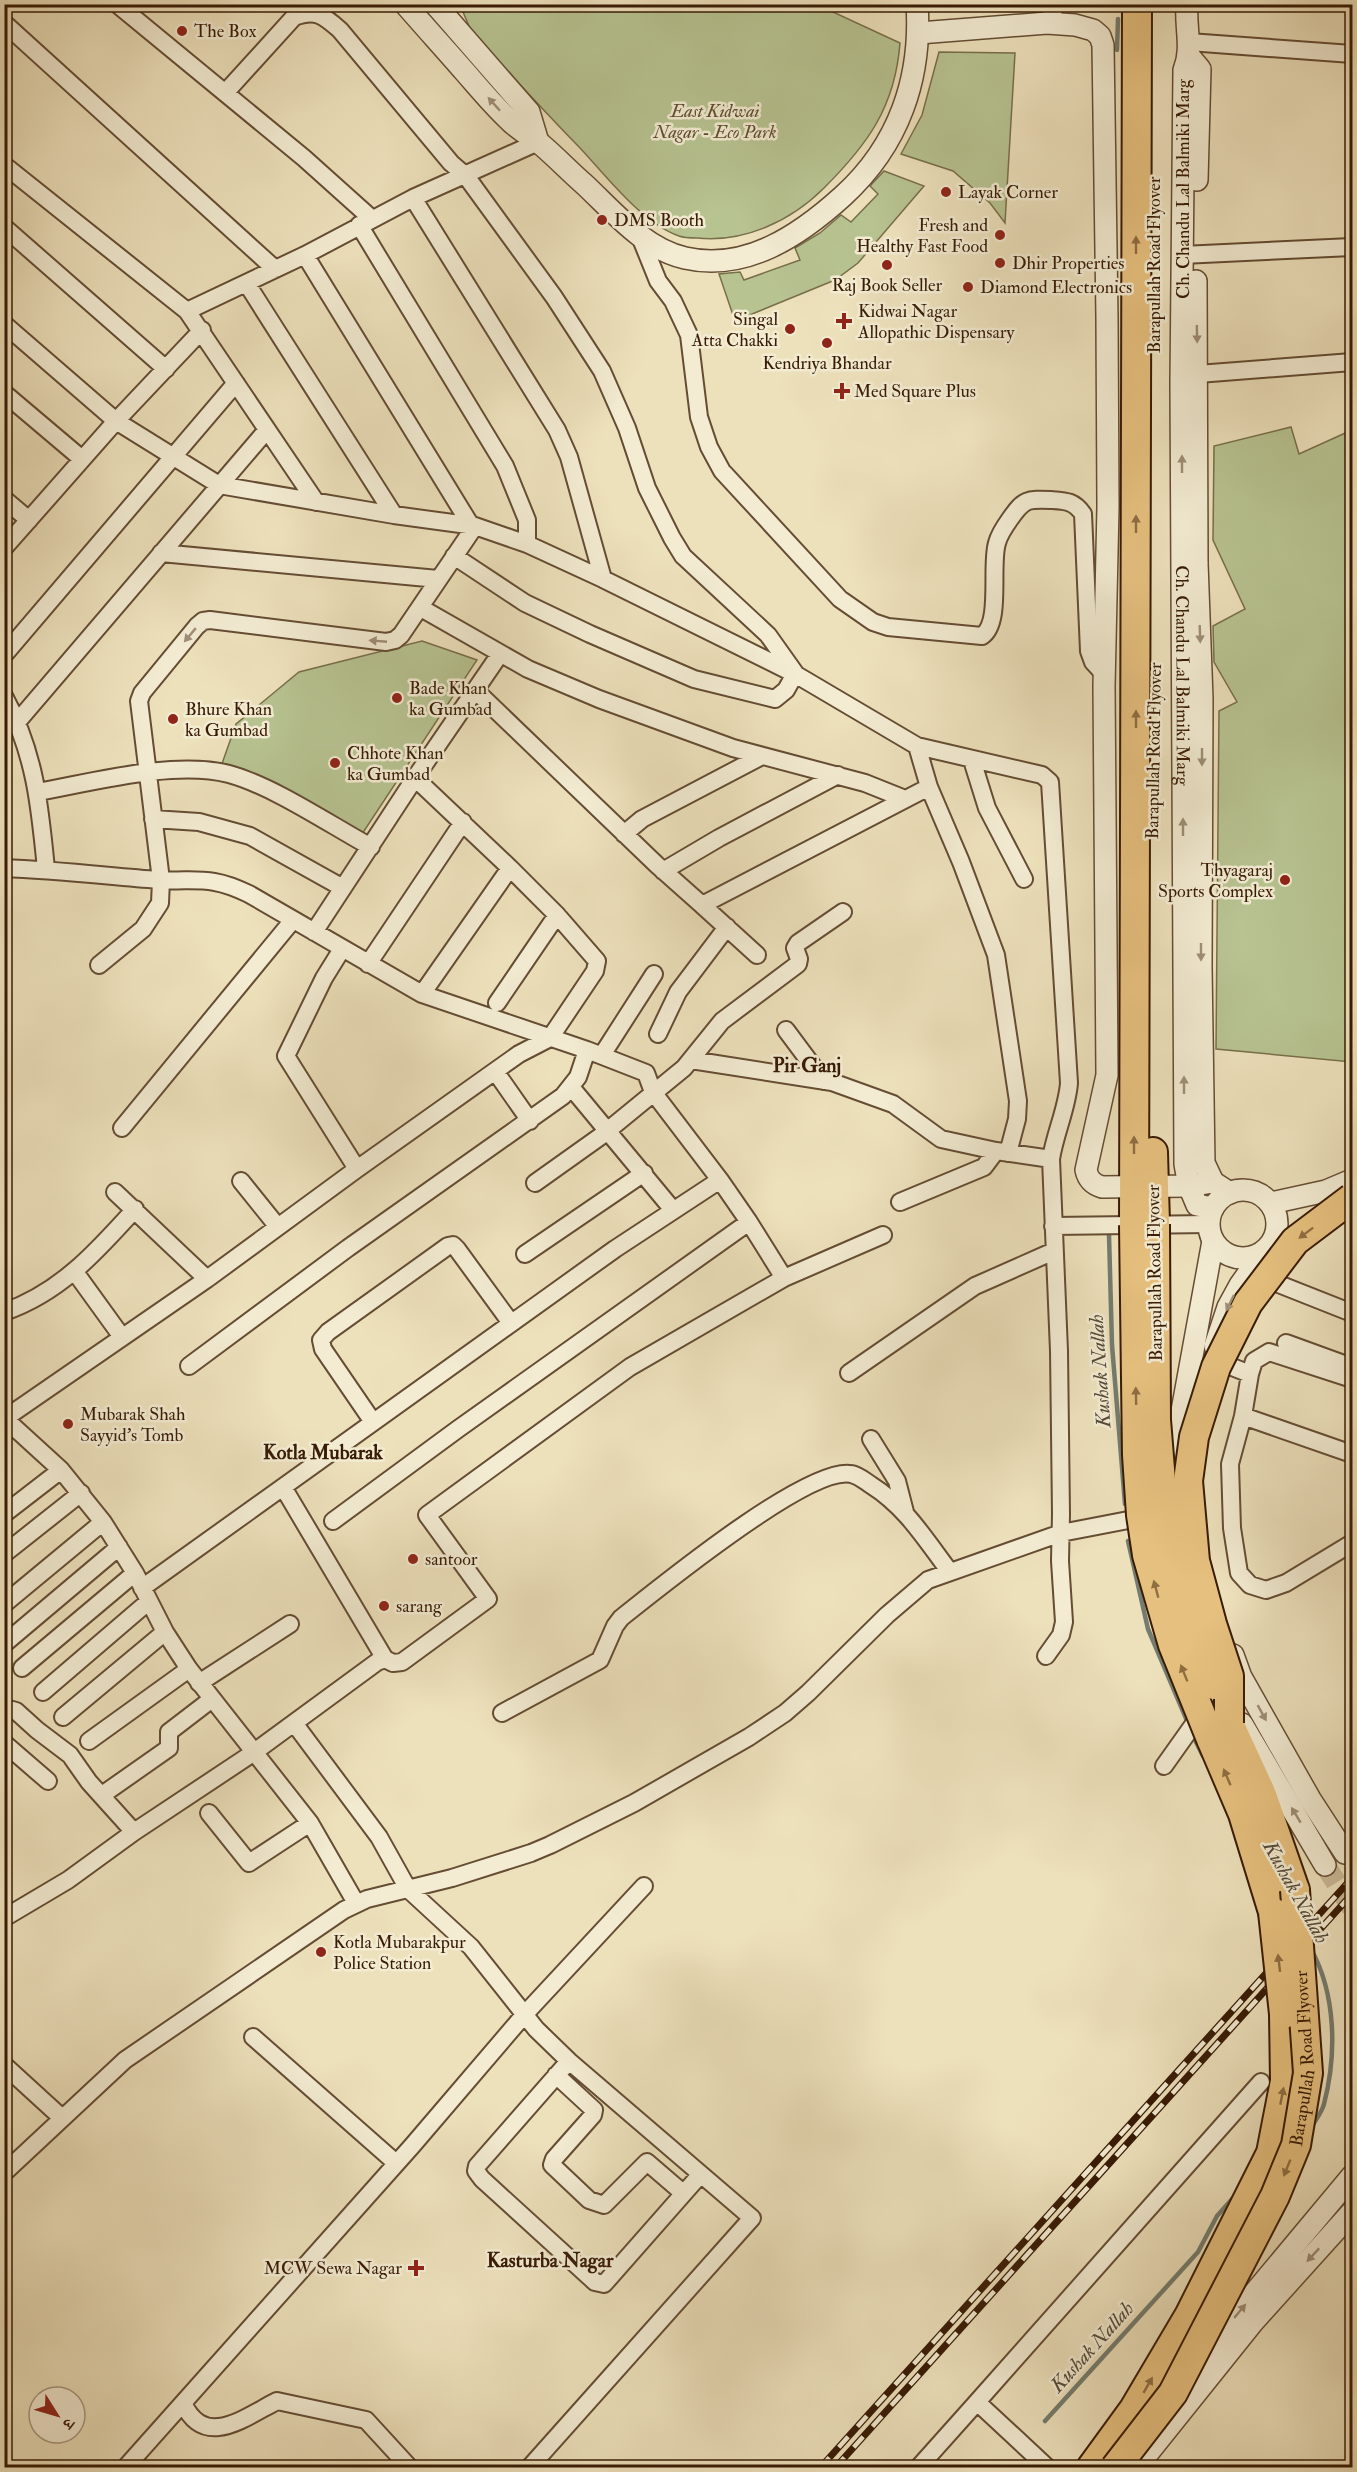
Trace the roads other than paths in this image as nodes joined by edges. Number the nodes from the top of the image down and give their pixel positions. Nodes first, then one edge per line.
1 (117, 4) edge
2 (435, 4) edge
3 (917, 4) edge
4 (1057, 4) edge
5 (1137, 4) edge
6 (1154, 4) edge
7 (1187, 4) edge
8 (414, 8) edge
9 (4, 23) edge
10 (1047, 23) junction
11 (919, 33) junction
12 (1189, 49) junction
13 (1353, 54) edge
14 (225, 93) junction
15 (538, 142) junction
16 (4, 165) edge
17 (466, 176) junction
18 (412, 198) junction
19 (366, 222) junction
20 (4, 228) edge
21 (639, 234) junction
22 (1353, 247) edge
23 (305, 255) junction
24 (1189, 255) junction
25 (275, 269) junction
26 (247, 284) junction
27 (187, 311) junction
28 (4, 324) edge
29 (202, 330) junction
30 (1353, 362) edge
31 (166, 369) junction
32 (1198, 374) junction
33 (236, 383) junction
34 (4, 393) edge
35 (116, 421) junction
36 (266, 431) junction
37 (82, 459) junction
38 (174, 459) junction
39 (219, 485) junction
40 (4, 499) edge
41 (316, 502) junction
42 (394, 515) junction
43 (29, 520) junction
44 (473, 525) junction
45 (527, 544) junction
46 (4, 548) edge
47 (161, 553) junction
48 (454, 556) junction
49 (438, 579) junction
50 (603, 579) junction
51 (421, 608) junction
52 (500, 654) junction
53 (4, 655) edge
54 (795, 674) junction
55 (1104, 674) junction
56 (475, 690) junction
57 (4, 696) edge
58 (1192, 699) junction
59 (18, 721) junction
60 (917, 746) junction
61 (762, 756) junction
62 (972, 760) junction
63 (147, 773) junction
64 (838, 775) junction
65 (415, 778) junction
66 (929, 787) junction
67 (38, 792) junction
68 (906, 799) junction
69 (153, 819) junction
70 (463, 822) junction
71 (624, 834) junction
72 (371, 847) junction
73 (4, 868) edge
74 (510, 868) junction
75 (46, 869) junction
76 (663, 871) junction
77 (1024, 879) dead end
78 (161, 880) junction
79 (343, 888) junction
80 (702, 905) junction
81 (843, 912) dead end
82 (557, 915) junction
83 (293, 920) junction
84 (727, 927) junction
85 (314, 932) junction
86 (342, 949) junction
87 (757, 955) dead end
88 (368, 964) junction
89 (99, 965) dead end
90 (654, 974) dead end
91 (422, 994) junction
92 (497, 1004) dead end
93 (786, 1030) dead end
94 (658, 1034) dead end
95 (550, 1038) junction
96 (595, 1053) junction
97 (691, 1060) junction
98 (495, 1071) junction
99 (824, 1081) junction
100 (571, 1087) junction
101 (653, 1092) junction
102 (530, 1121) junction
103 (122, 1128) dead end
104 (608, 1129) junction
105 (1002, 1152) junction
106 (1052, 1159) junction
107 (357, 1168) junction
108 (644, 1173) junction
109 (720, 1180) junction
110 (1353, 1180) edge
111 (241, 1181) dead end
112 (535, 1183) dead end
113 (1181, 1186) junction
114 (1221, 1187) junction
115 (115, 1192) dead end
116 (1353, 1198) edge
117 (900, 1202) dead end
118 (1271, 1203) junction
119 (135, 1209) junction
120 (673, 1210) junction
121 (750, 1222) junction
122 (1211, 1224) junction
123 (1053, 1226) junction
124 (278, 1227) junction
125 (883, 1235) dead end
126 (1054, 1251) junction
127 (525, 1254) dead end
128 (1262, 1254) junction
129 (75, 1272) junction
130 (1249, 1272) junction
131 (784, 1278) junction
132 (207, 1279) junction
133 (4, 1312) edge
134 (1353, 1313) edge
135 (511, 1323) junction
136 (122, 1337) junction
137 (1286, 1343) dead end
138 (1211, 1358) junction
139 (189, 1366) dead end
140 (1353, 1367) edge
141 (849, 1373) dead end
142 (1250, 1374) junction
143 (1353, 1379) edge
144 (1243, 1416) junction
145 (5, 1418) edge
146 (373, 1422) junction
147 (871, 1438) dead end
148 (1353, 1454) edge
149 (61, 1470) junction
150 (283, 1487) junction
151 (81, 1493) junction
152 (1179, 1510) junction
153 (6, 1511) edge
154 (905, 1512) junction
155 (333, 1521) dead end
156 (103, 1522) junction
157 (1061, 1533) junction
158 (1353, 1543) edge
159 (119, 1547) junction
160 (4, 1554) edge
161 (950, 1572) junction
162 (141, 1588) junction
163 (4, 1604) edge
164 (290, 1624) dead end
165 (165, 1632) junction
166 (4, 1644) edge
167 (1046, 1656) dead end
168 (385, 1659) junction
169 (22, 1668) dead end
170 (189, 1669) junction
171 (1241, 1677) junction
172 (199, 1683) junction
173 (1221, 1689) junction
174 (43, 1692) dead end
175 (212, 1700) junction
176 (4, 1711) edge
177 (502, 1713) dead end
178 (1219, 1715) junction
179 (63, 1717) dead end
180 (294, 1723) junction
181 (90, 1741) dead end
182 (4, 1743) edge
183 (253, 1753) junction
184 (1164, 1766) dead end
185 (48, 1781) dead end
186 (102, 1795) junction
187 (209, 1813) dead end
188 (309, 1823) junction
189 (134, 1832) junction
190 (1345, 1853) tunnel mouth
191 (1325, 1865) tunnel mouth
192 (644, 1886) dead end
193 (408, 1889) junction
194 (356, 1903) junction
195 (4, 1918) edge
196 (524, 2015) junction
197 (253, 2037) dead end
198 (569, 2061) junction
199 (4, 2065) edge
200 (556, 2075) junction
201 (1262, 2082) dead end
202 (609, 2095) junction
203 (594, 2110) junction
204 (62, 2118) junction
205 (664, 2143) junction
206 (647, 2162) junction
207 (396, 2163) junction
208 (4, 2173) edge
209 (700, 2175) junction
210 (1352, 2180) edge
211 (683, 2193) junction
212 (1353, 2212) edge
213 (977, 2402) junction
214 (183, 2403) junction
215 (125, 2468) edge
216 (410, 2468) edge
217 (529, 2468) edge
218 (918, 2468) edge
219 (1048, 2468) edge
220 (1091, 2468) edge
221 (1107, 2468) edge
222 (1115, 2468) edge
223 (1136, 2468) edge

1 - 14 street
2 - 15 street
3 - 11 street
4 - 10 street
220 -> 5 highway, Barapullah Road Flyover, bridge
6 - 178 highway, Barapullah Road Flyover, bridge
7 - 12 street, Ch. Chandu Lal Balmiki Marg
15 -> 8 street
9 - 25 street
10 - 11 street
10 - 55 street
11 - 21 street
12 - 13 street
12 - 24 street, Ch. Chandu Lal Balmiki Marg
14 - 17 street
14 - 19 street
15 - 17 street
15 - 21 street
16 - 27 street
17 - 18 street
17 - 54 street
18 - 19 street
18 - 50 street
19 - 23 street
19 - 45 street
20 - 31 street
21 - 55 street
22 - 24 street
23 - 25 street
23 - 44 street
24 -> 32 street, Ch. Chandu Lal Balmiki Marg
58 -> 24 street, Ch. Chandu Lal Balmiki Marg
25 - 26 street
26 - 27 street
26 - 42 street
27 - 29 street
28 - 35 street
29 - 31 street
29 - 33 street
30 - 32 street
31 - 35 street
32 -> 58 street, Ch. Chandu Lal Balmiki Marg
33 - 36 street
33 - 38 street
34 - 37 street
35 - 37 street
35 - 38 street
36 - 39 street
36 - 41 street
37 - 43 street
38 - 39 street
38 - 53 street
39 - 41 street
39 - 47 street
40 - 43 street
41 - 42 street
42 - 44 street
43 - 46 street
44 - 45 street
44 - 48 street
45 - 50 street
47 - 49 street
47 - 59 street
48 - 49 street
48 - 54 street
49 - 51 street
50 - 54 street
51 - 52 street
51 -> 63 street
52 - 56 street
52 - 61 street
54 - 60 street
55 - 113 street
56 - 65 street
56 - 71 street
57 - 59 street
113 -> 58 street, Ch. Chandu Lal Balmiki Marg
58 -> 114 street, Ch. Chandu Lal Balmiki Marg
59 - 67 street
60 - 62 street
60 - 66 street
61 - 64 street
61 - 71 street
62 - 77 street
62 - 106 street
63 - 67 street
63 - 69 street
63 - 72 street
64 - 68 street
64 - 76 street
65 - 70 street
65 - 72 street
66 - 68 street
66 - 105 street
67 - 75 street
68 - 80 street
69 - 78 street
69 - 79 street
70 - 74 street
70 - 88 street
71 - 76 street
72 - 79 street
73 - 75 street
74 - 82 street
74 - 91 street
75 - 78 street
76 - 80 street
78 - 83 street
78 - 89 street
79 - 85 street
80 - 84 street
81 - 97 street
82 - 92 street
82 - 95 street
83 - 85 street
83 - 103 street
84 - 87 street
84 - 94 street
85 - 86 street
86 - 88 street
86 - 107 street
88 - 91 street
90 - 96 street
91 - 95 street
93 - 99 street
95 - 96 street
95 - 98 street
96 - 100 street
96 - 101 street
97 - 99 street
97 - 101 street
98 - 102 street
98 - 107 street
99 - 105 street
100 - 102 street
100 - 104 street
101 - 104 street
101 - 109 street
102 - 139 street
104 - 108 street
104 - 112 street
105 - 106 street
105 - 117 street
106 - 123 street
107 - 124 street
108 - 120 street
108 - 127 street
109 - 120 street
109 - 121 street
110 - 118 street
111 - 124 street
113 - 114 street
113 - 122 street
114 - 118 street
114 - 122 street
115 - 119 street
116 -> 178 highway, bridge
118 - 128 street
119 - 129 street
119 - 132 street
120 - 135 street
121 - 131 street
121 - 155 street
122 - 123 street, bridge
122 - 128 street
122 - 152 street
123 - 126 street
124 - 132 street
125 - 131 street
126 - 141 street
126 - 157 street
128 - 130 street
129 - 133 street
129 - 136 street
130 - 134 street
130 -> 138 street
131 - 168 street
132 - 136 street
135 - 146 street
135 - 146 street
136 - 145 street
137 - 140 street
138 - 142 street
138 - 171 street
142 - 143 street
142 - 144 street
144 - 148 street
144 - 158 street
145 - 149 street
146 - 150 street
147 - 154 street
149 - 151 street
149 - 153 street
150 - 162 street
150 - 168 street
151 - 156 street
151 - 160 street
152 - 157 street
152 - 173 street
154 - 161 street
154 - 177 street
156 - 159 street
156 - 163 street
157 - 161 street
157 - 167 street
159 - 162 street
159 - 166 street
161 - 193 street
162 - 165 street
162 - 169 street
162 - 174 street
164 - 172 street
165 - 170 street
165 - 179 street
168 - 180 street
170 - 172 street
170 - 181 street
171 - 173 street
171 -> 190 street
172 - 175 street
173 - 178 street
191 -> 173 street
175 - 183 street
175 - 186 street
176 - 186 street
178 - 184 street
178 -> 222 highway, Barapullah Road Flyover, bridge
180 - 183 street
180 - 193 street
182 - 185 street
183 - 188 street
183 - 189 street
186 - 189 street
187 - 188 street
188 - 194 street
189 - 195 street
192 - 196 street
193 - 194 street
193 - 196 street
194 - 204 street
196 - 198 street
196 - 207 street
197 - 207 street
198 - 200 street
198 - 202 street
199 - 204 street
200 - 203 street
200 - 211 street
201 - 213 street
202 - 203 street
202 - 205 street
203 - 206 street
204 - 208 street
205 - 206 street
205 - 209 street
206 - 211 street
207 - 214 street
209 - 211 street
209 - 217 street
221 -> 210 street
212 -> 223 street
213 - 218 street
213 - 219 street
214 - 215 street
214 - 216 street

